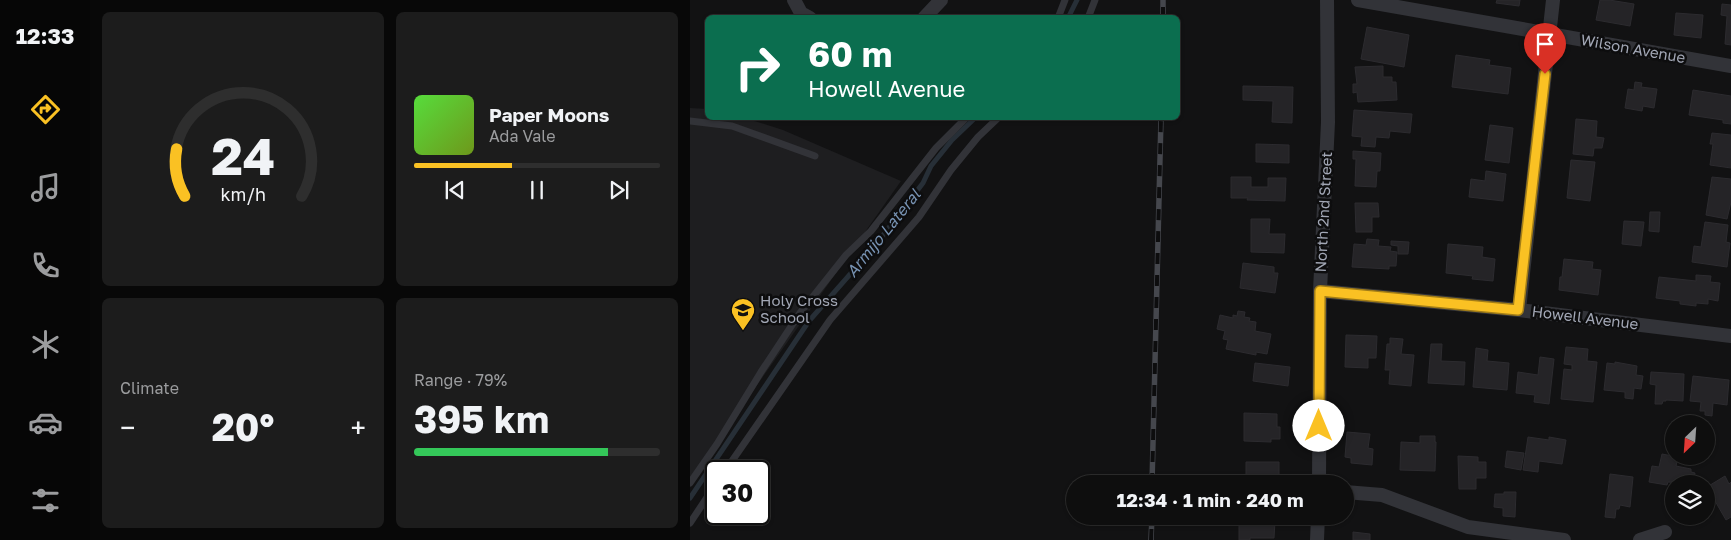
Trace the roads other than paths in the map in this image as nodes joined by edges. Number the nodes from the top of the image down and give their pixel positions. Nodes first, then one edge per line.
1 (794, 0) edge
2 (941, 0) edge
3 (1065, 0) edge
4 (1095, 0) edge
5 (1327, 0) edge
6 (1358, 0) edge
7 (1553, 0) edge
8 (805, 15) edge
9 (927, 15) edge
10 (1059, 15) edge
11 (1089, 15) edge
12 (1550, 34) junction
13 (1731, 66) edge
14 (964, 120) edge
15 (996, 120) edge
16 (690, 121) edge
17 (815, 156) dead end
18 (1320, 291) junction
19 (1518, 310) junction
20 (1731, 336) edge
21 (733, 460) edge
22 (1319, 475) edge
23 (690, 483) edge
24 (1354, 493) edge
25 (705, 500) edge
26 (690, 522) edge
27 (1318, 525) edge
28 (1665, 532) dead end
29 (1317, 540) edge
30 (1564, 540) edge
31 (1640, 540) edge

1 - 8 street
2 - 9 street
3 - 10 lane
4 - 11 lane
5 - 18 street, North 2nd Street
6 - 12 street, Wilson Avenue
7 - 12 street
12 - 13 street, Wilson Avenue
12 - 19 street
14 - 23 lane
15 - 21 lane
16 - 17 lane
18 - 19 street, Howell Avenue
18 - 22 street, North 2nd Street
19 - 20 street, Howell Avenue
24 - 30 street
25 - 26 lane
27 - 29 street
28 - 31 street

